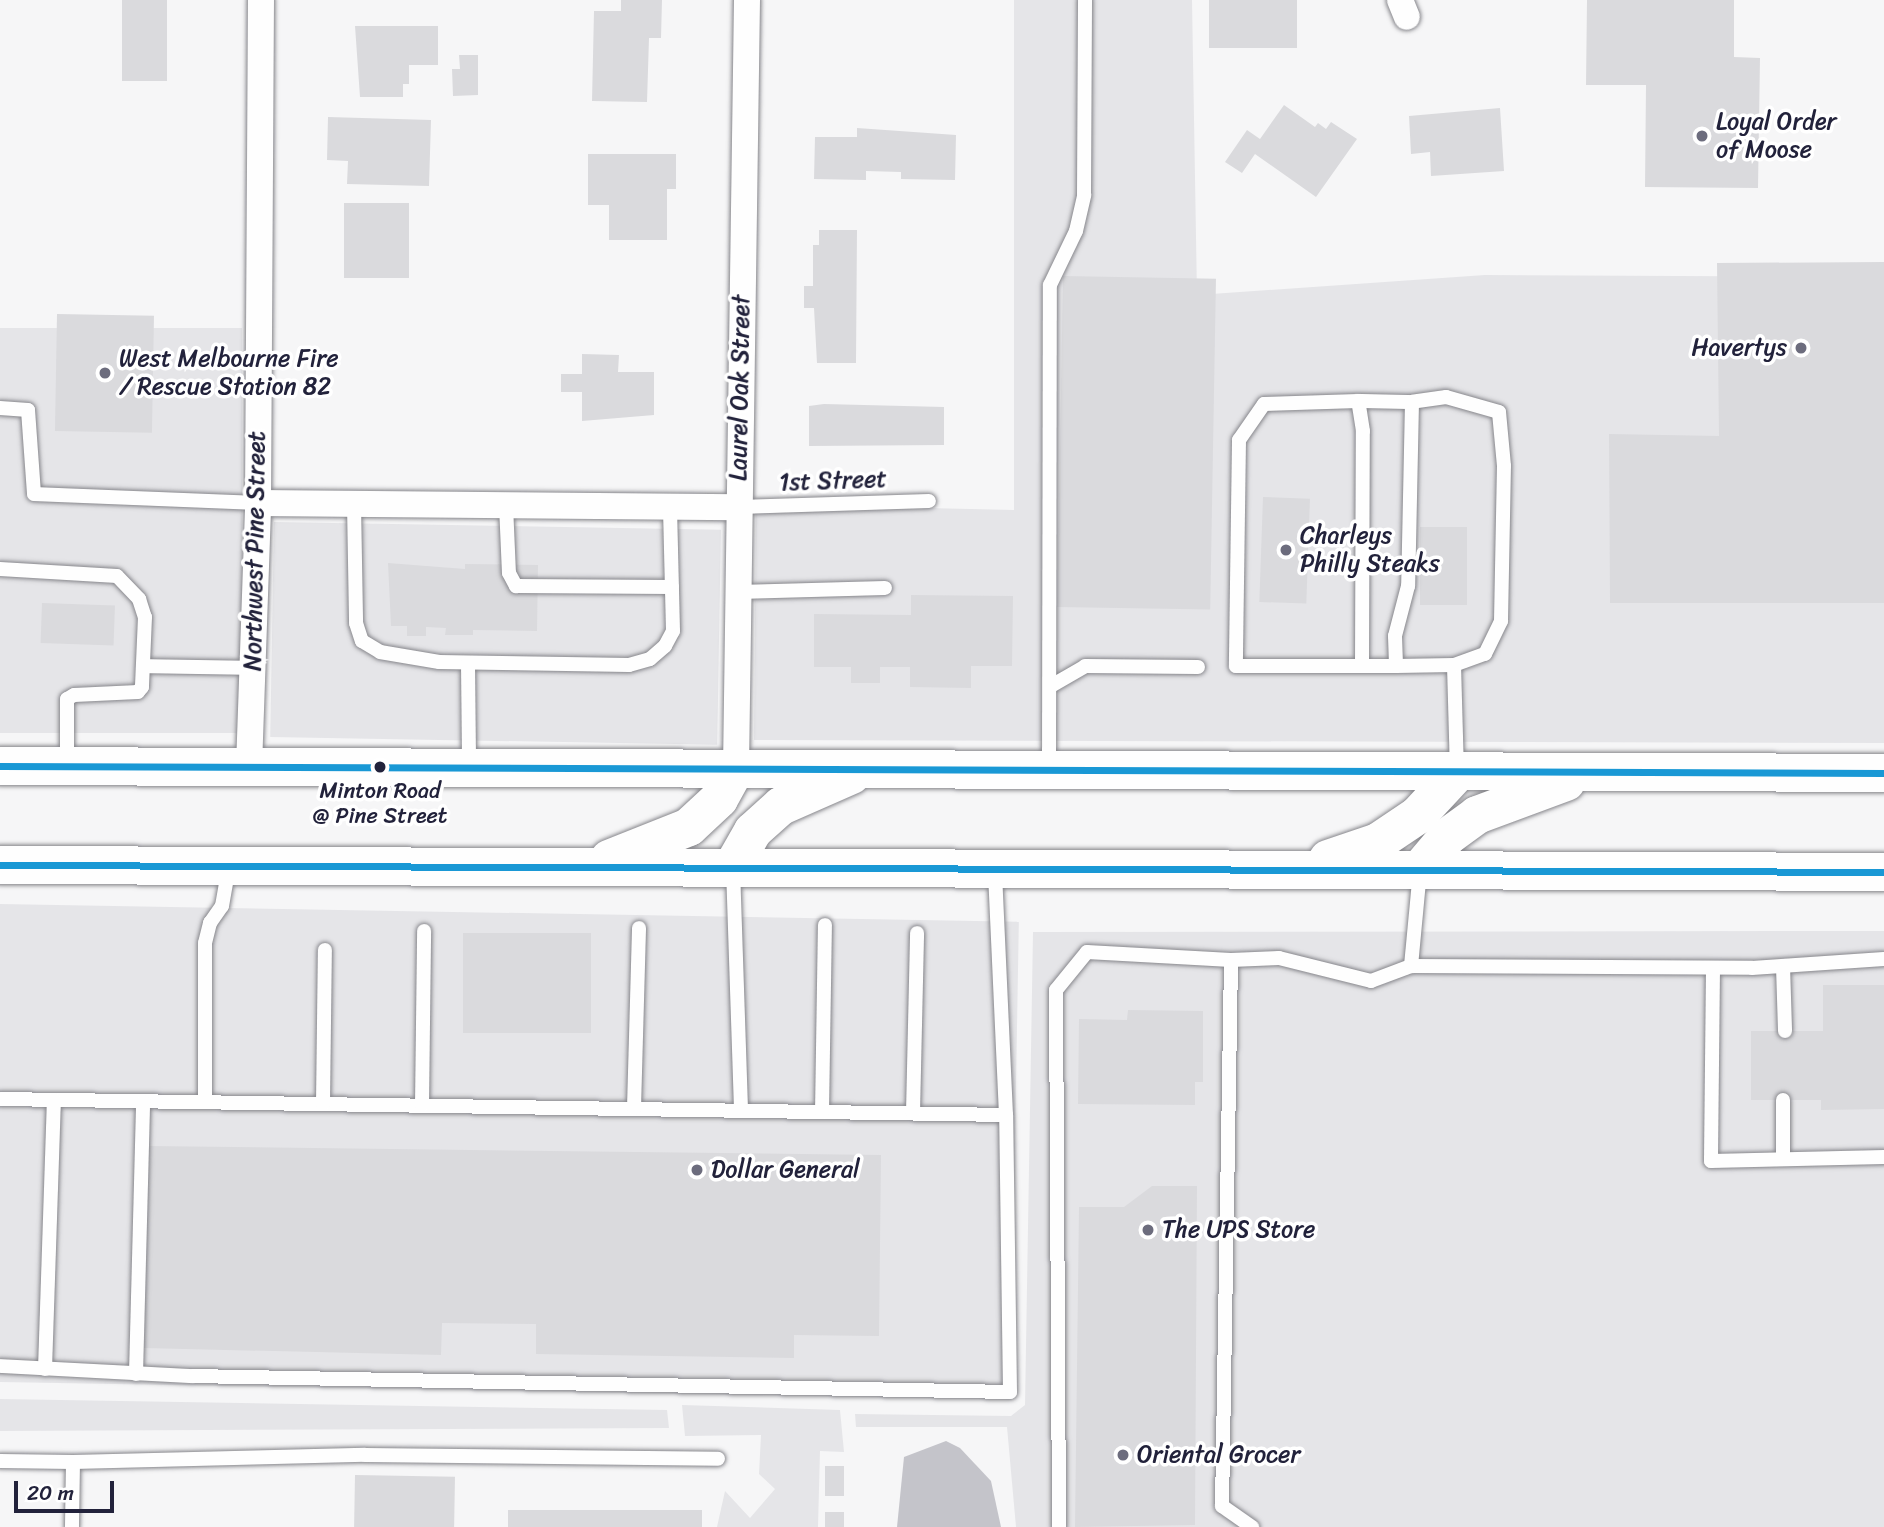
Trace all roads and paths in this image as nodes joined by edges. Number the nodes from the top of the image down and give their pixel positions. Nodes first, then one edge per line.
1 (261, 0) edge
2 (747, 0) edge
3 (1085, 0) edge
4 (1358, 401) junction
5 (1412, 402) junction
6 (0, 408) edge
7 (929, 501) dead end
8 (258, 503) junction
9 (354, 503) junction
10 (506, 505) junction
11 (670, 506) junction
12 (738, 507) junction
13 (0, 569) edge
14 (672, 587) junction
15 (885, 589) dead end
16 (738, 592) junction
17 (468, 663) junction
18 (1454, 665) junction
19 (143, 666) junction
20 (1362, 666) junction
21 (1396, 666) junction
22 (1198, 667) dead end
23 (253, 668) junction
24 (1051, 686) junction
25 (0, 766) edge
26 (67, 766) junction
27 (249, 767) junction
28 (469, 767) junction
29 (736, 768) junction
30 (863, 769) junction
31 (1049, 771) junction
32 (1457, 773) junction
33 (1591, 773) junction
34 (1884, 773) edge
35 (0, 865) edge
36 (230, 866) junction
37 (733, 866) junction
38 (587, 868) junction
39 (994, 868) junction
40 (1420, 869) junction
41 (1293, 871) junction
42 (1884, 872) edge
43 (825, 925) dead end
44 (639, 928) dead end
45 (424, 930) dead end
46 (917, 933) dead end
47 (325, 950) dead end
48 (1884, 959) edge
49 (1231, 961) junction
50 (1412, 966) junction
51 (1783, 966) junction
52 (1713, 968) junction
53 (1785, 1031) dead end
54 (0, 1099) edge
55 (54, 1100) junction
56 (1783, 1100) dead end
57 (143, 1101) junction
58 (205, 1102) junction
59 (323, 1104) junction
60 (422, 1105) junction
61 (634, 1108) junction
62 (741, 1110) junction
63 (821, 1111) junction
64 (913, 1113) junction
65 (1006, 1115) junction
66 (1884, 1157) edge
67 (1783, 1159) junction
68 (0, 1366) edge
69 (45, 1368) junction
70 (136, 1374) junction
71 (718, 1459) dead end
72 (0, 1461) edge
73 (73, 1462) junction
74 (72, 1527) edge
75 (1059, 1527) edge
76 (1252, 1527) edge

1 - 8 street, Northwest Pine Street
2 - 12 street, Laurel Oak Street
3 - 24 lane
4 - 5 lane
4 - 20 lane
4 - 20 lane
5 - 18 lane
5 - 21 lane
6 - 8 lane
7 - 12 lane, 1st Street
8 - 9 street, Laurel Oak Street
8 - 23 street, Northwest Pine Street
9 - 10 street, Laurel Oak Street
9 - 17 lane
10 - 11 street, Laurel Oak Street
10 - 14 lane
11 - 12 street, Laurel Oak Street
11 - 14 lane
12 - 16 street
13 - 19 lane
14 - 17 lane
15 - 16 lane
16 - 29 street
17 - 28 lane
18 - 21 lane
18 - 32 lane
19 - 23 lane
19 - 26 lane
20 - 21 lane
22 - 24 lane
23 - 27 street, Northwest Pine Street
24 - 31 lane
25 - 26 main road
26 - 27 main road
27 - 28 main road
28 - 29 main road
29 - 30 main road
29 - 38 main road
30 - 31 main road
30 - 37 main road
31 - 32 main road
32 - 33 main road
32 - 41 main road
33 - 34 main road
33 - 40 main road
35 - 36 main road
36 - 38 main road
36 - 58 lane
37 - 38 main road
37 - 39 main road
37 - 62 lane
39 - 41 main road
39 - 65 lane
40 - 41 main road
40 - 42 main road
40 - 50 lane
43 - 63 lane
44 - 61 lane
45 - 60 lane
46 - 64 lane
47 - 59 lane
48 - 51 lane
49 - 50 lane
49 - 75 lane
49 - 76 lane
50 - 52 lane
51 - 52 lane
51 - 53 lane
52 - 67 lane
54 - 55 lane
55 - 57 lane
55 - 69 lane
56 - 67 lane
57 - 58 lane
57 - 70 lane
58 - 59 lane
59 - 60 lane
60 - 61 lane
61 - 62 lane
62 - 63 lane
63 - 64 lane
64 - 65 lane
65 - 70 lane
66 - 67 lane
68 - 69 lane
69 - 70 lane
71 - 73 lane
72 - 73 lane
73 - 74 lane

